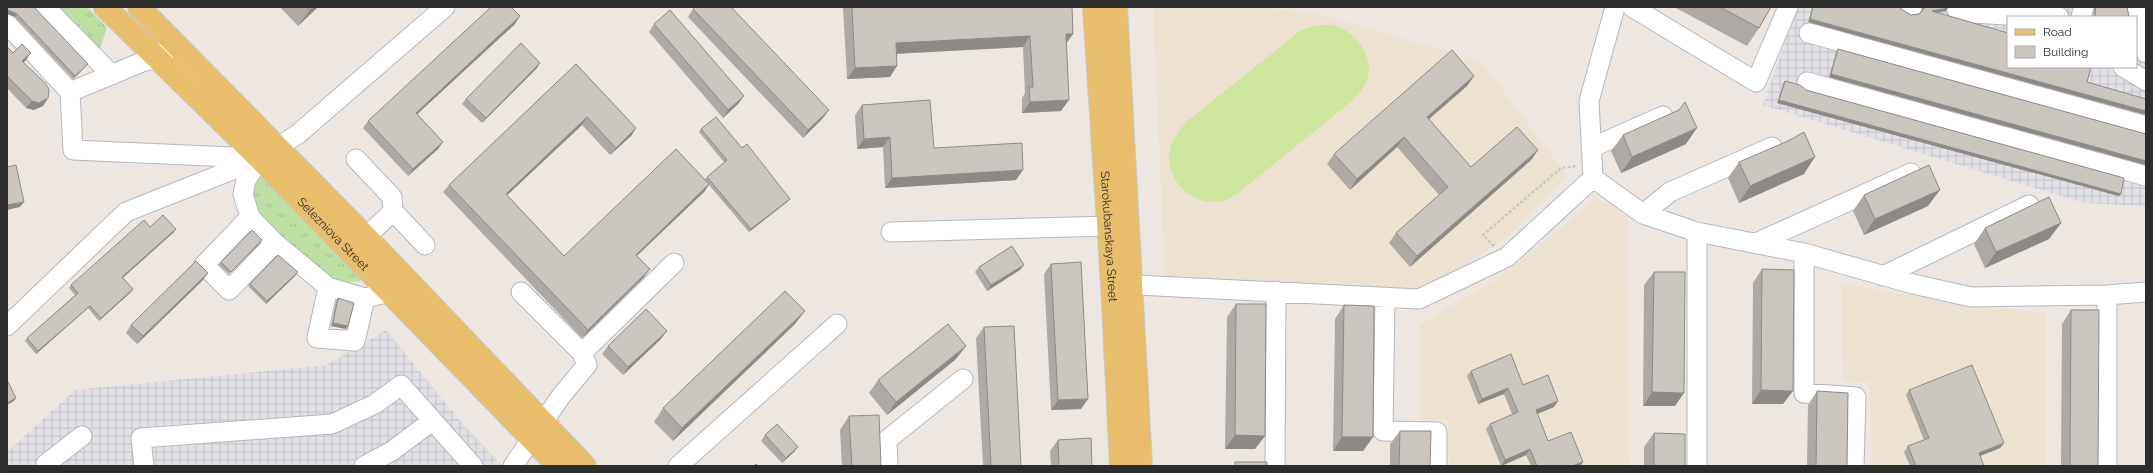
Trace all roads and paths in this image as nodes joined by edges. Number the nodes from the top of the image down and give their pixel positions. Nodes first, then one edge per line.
1 (45, 7) edge
2 (105, 7) edge
3 (139, 7) edge
4 (445, 7) edge
5 (1094, 7) edge
6 (1116, 7) edge
7 (1615, 7) edge
8 (1632, 7) edge
9 (1788, 7) edge
10 (1909, 7) edge
11 (1912, 7) edge
12 (1956, 7) edge
13 (2135, 7) edge
14 (2004, 11) edge
15 (2054, 13) edge
16 (7, 24) edge
17 (1809, 32) dead end
18 (174, 43) junction
19 (2146, 53) edge
20 (158, 58) junction
21 (2126, 68) edge
22 (112, 75) junction
23 (2146, 81) edge
24 (1807, 82) dead end
25 (70, 92) junction
26 (1663, 116) edge
27 (2146, 126) edge
28 (1772, 147) edge
29 (269, 153) junction
30 (356, 159) dead end
31 (1592, 163) junction
32 (1911, 173) edge
33 (2146, 176) edge
34 (2029, 205) edge
35 (393, 211) junction
36 (1642, 214) junction
37 (250, 217) junction
38 (1108, 226) junction
39 (891, 232) dead end
40 (1697, 232) junction
41 (366, 237) junction
42 (275, 242) junction
43 (1756, 243) junction
44 (426, 245) dead end
45 (1804, 253) junction
46 (1507, 257) junction
47 (674, 263) dead end
48 (1883, 276) junction
49 (1122, 284) junction
50 (397, 285) junction
51 (328, 286) junction
52 (1276, 291) junction
53 (521, 292) dead end
54 (2146, 292) edge
55 (2107, 295) junction
56 (1385, 297) junction
57 (365, 298) junction
58 (837, 324) dead end
59 (7, 326) edge
60 (582, 353) junction
61 (963, 379) dead end
62 (432, 421) junction
63 (538, 431) junction
64 (82, 436) dead end
65 (466, 464) edge
66 (46, 466) edge
67 (144, 466) edge
68 (364, 466) edge
69 (513, 466) edge
70 (558, 466) edge
71 (585, 466) edge
72 (678, 466) edge
73 (888, 466) edge
74 (1121, 466) edge
75 (1141, 466) edge
76 (1275, 466) edge
77 (1437, 466) edge
78 (1697, 466) edge
79 (1854, 466) edge
80 (2107, 466) edge

1 - 22 lane
2 - 20 main road, Selezniova Street
3 - 18 main road, Selezniova Street
4 - 29 lane
5 - 38 main road, Starokubanskaya Street
6 - 49 main road, Starokubanskaya Street
7 - 31 lane
8 - 9 lane
10 - 11 lane
12 - 14 lane
13 - 19 lane
14 - 15 lane
16 - 25 lane
17 - 27 lane
18 - 20 lane
18 - 29 main road, Selezniova Street
20 - 22 lane
20 - 29 main road, Selezniova Street
21 - 23 lane
22 - 25 lane
24 - 33 lane
25 - 29 lane
26 - 31 lane
28 - 36 lane
29 - 37 lane
29 - 41 main road, Selezniova Street
29 - 50 main road, Selezniova Street
29 - 59 lane
30 - 35 lane
31 - 36 lane
31 - 46 lane
31 - 46 path
32 - 43 lane
34 - 48 lane
35 - 41 lane
35 - 44 lane
36 - 40 lane
37 - 42 lane
37 - 42 lane
38 - 39 lane
38 - 49 main road, Starokubanskaya Street
40 - 43 lane
40 - 78 lane
41 - 50 main road, Selezniova Street
42 - 51 lane
43 - 45 lane
45 - 48 lane
45 - 79 lane
46 - 56 lane
47 - 60 lane
48 - 55 lane
49 - 52 lane
49 - 74 main road, Starokubanskaya Street
49 - 75 main road, Starokubanskaya Street
50 - 57 lane
50 - 63 main road, Selezniova Street
51 - 57 lane
51 - 57 lane
52 - 56 lane
52 - 76 lane
53 - 60 lane
54 - 55 lane
55 - 80 lane
56 - 77 lane
58 - 72 lane
60 - 63 lane
61 - 73 lane
62 - 65 lane
62 - 67 lane
62 - 68 lane
63 - 69 lane
63 - 70 main road, Selezniova Street
63 - 71 main road, Selezniova Street
64 - 66 lane

